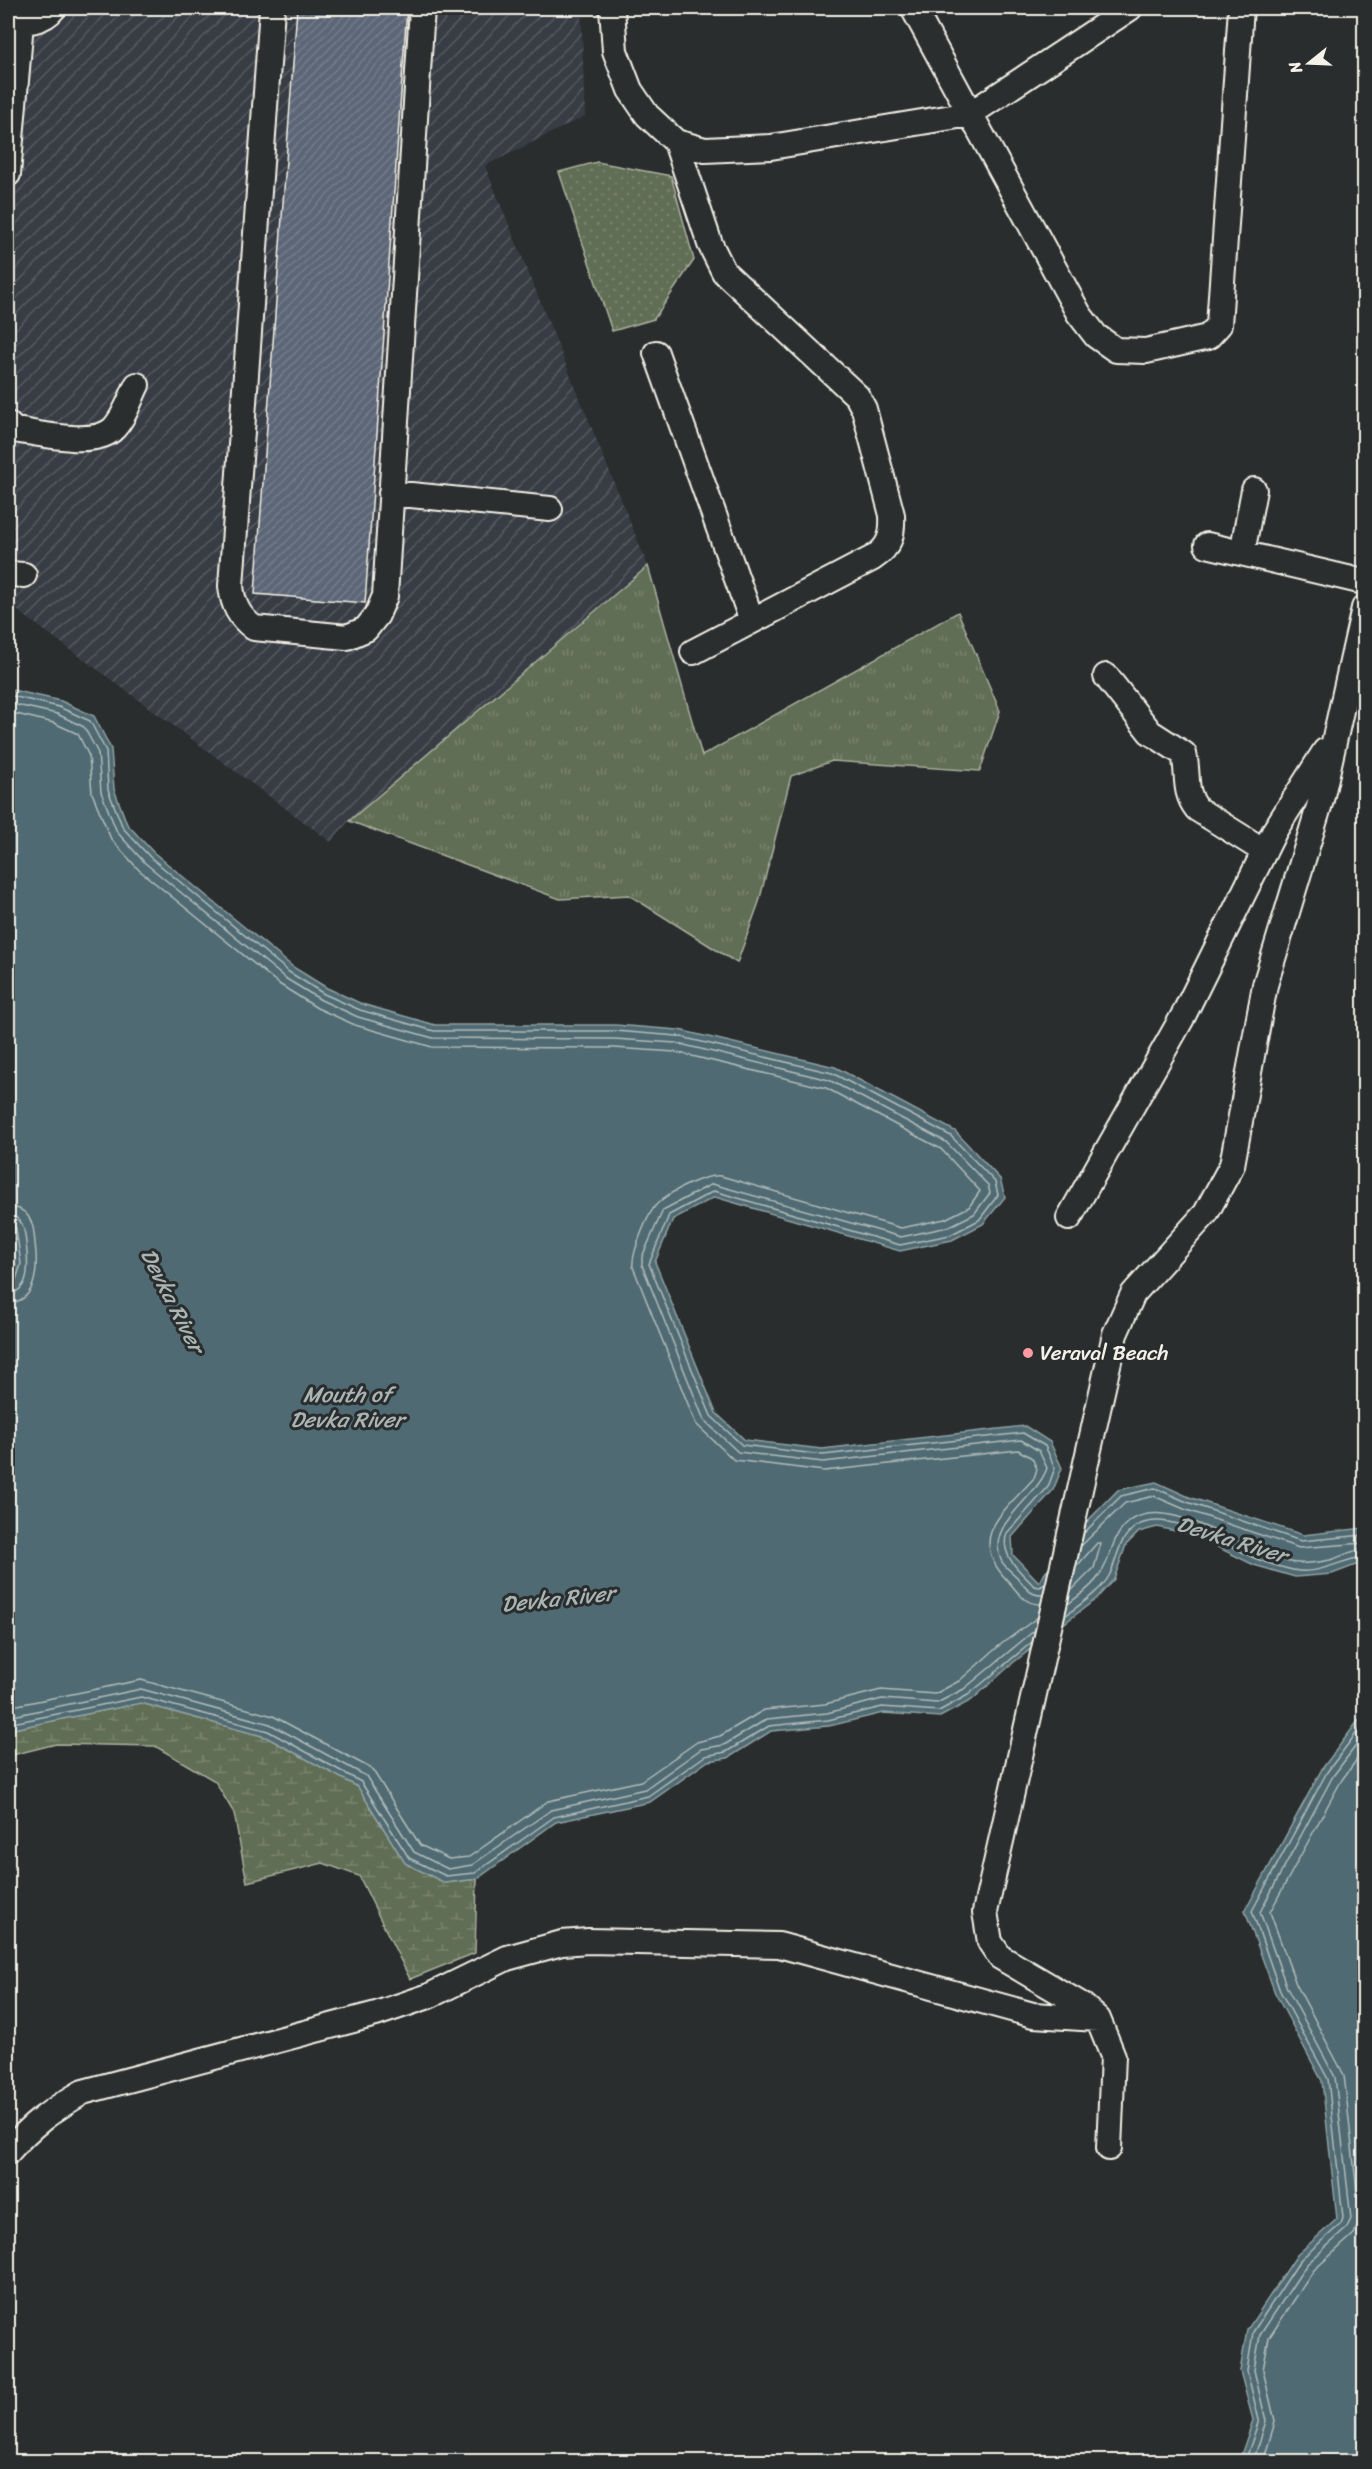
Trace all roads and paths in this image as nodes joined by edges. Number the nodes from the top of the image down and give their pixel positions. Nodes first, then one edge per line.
1 (54, 8) edge
2 (272, 8) edge
3 (422, 8) edge
4 (612, 8) edge
5 (913, 8) edge
6 (1130, 8) edge
7 (1240, 8) edge
8 (14, 21) edge
9 (970, 114) junction
10 (676, 142) junction
11 (8, 174) edge
12 (656, 354) dead end
13 (137, 385) dead end
14 (8, 424) edge
15 (1254, 490) dead end
16 (391, 493) junction
17 (550, 509) dead end
18 (1207, 545) dead end
19 (1242, 553) junction
20 (1365, 582) edge
21 (1365, 608) edge
22 (752, 621) junction
23 (693, 652) dead end
24 (1106, 676) dead end
25 (1335, 737) junction
26 (1264, 851) junction
27 (1069, 1218) dead end
28 (1090, 2012) junction
29 (1109, 2148) dead end
30 (8, 2152) edge

1 - 8 street
2 - 16 street
3 - 16 street
4 - 10 street
5 - 9 street
6 - 9 street
7 - 9 street
8 - 11 street
9 - 10 street
10 - 22 street
12 - 22 street
13 - 14 street
15 - 19 street
16 - 17 street
18 - 19 street
19 - 20 street
21 - 25 street
22 - 23 street
24 - 26 street
25 - 26 street
25 - 28 street
26 - 27 street
28 - 29 street
28 - 30 street

